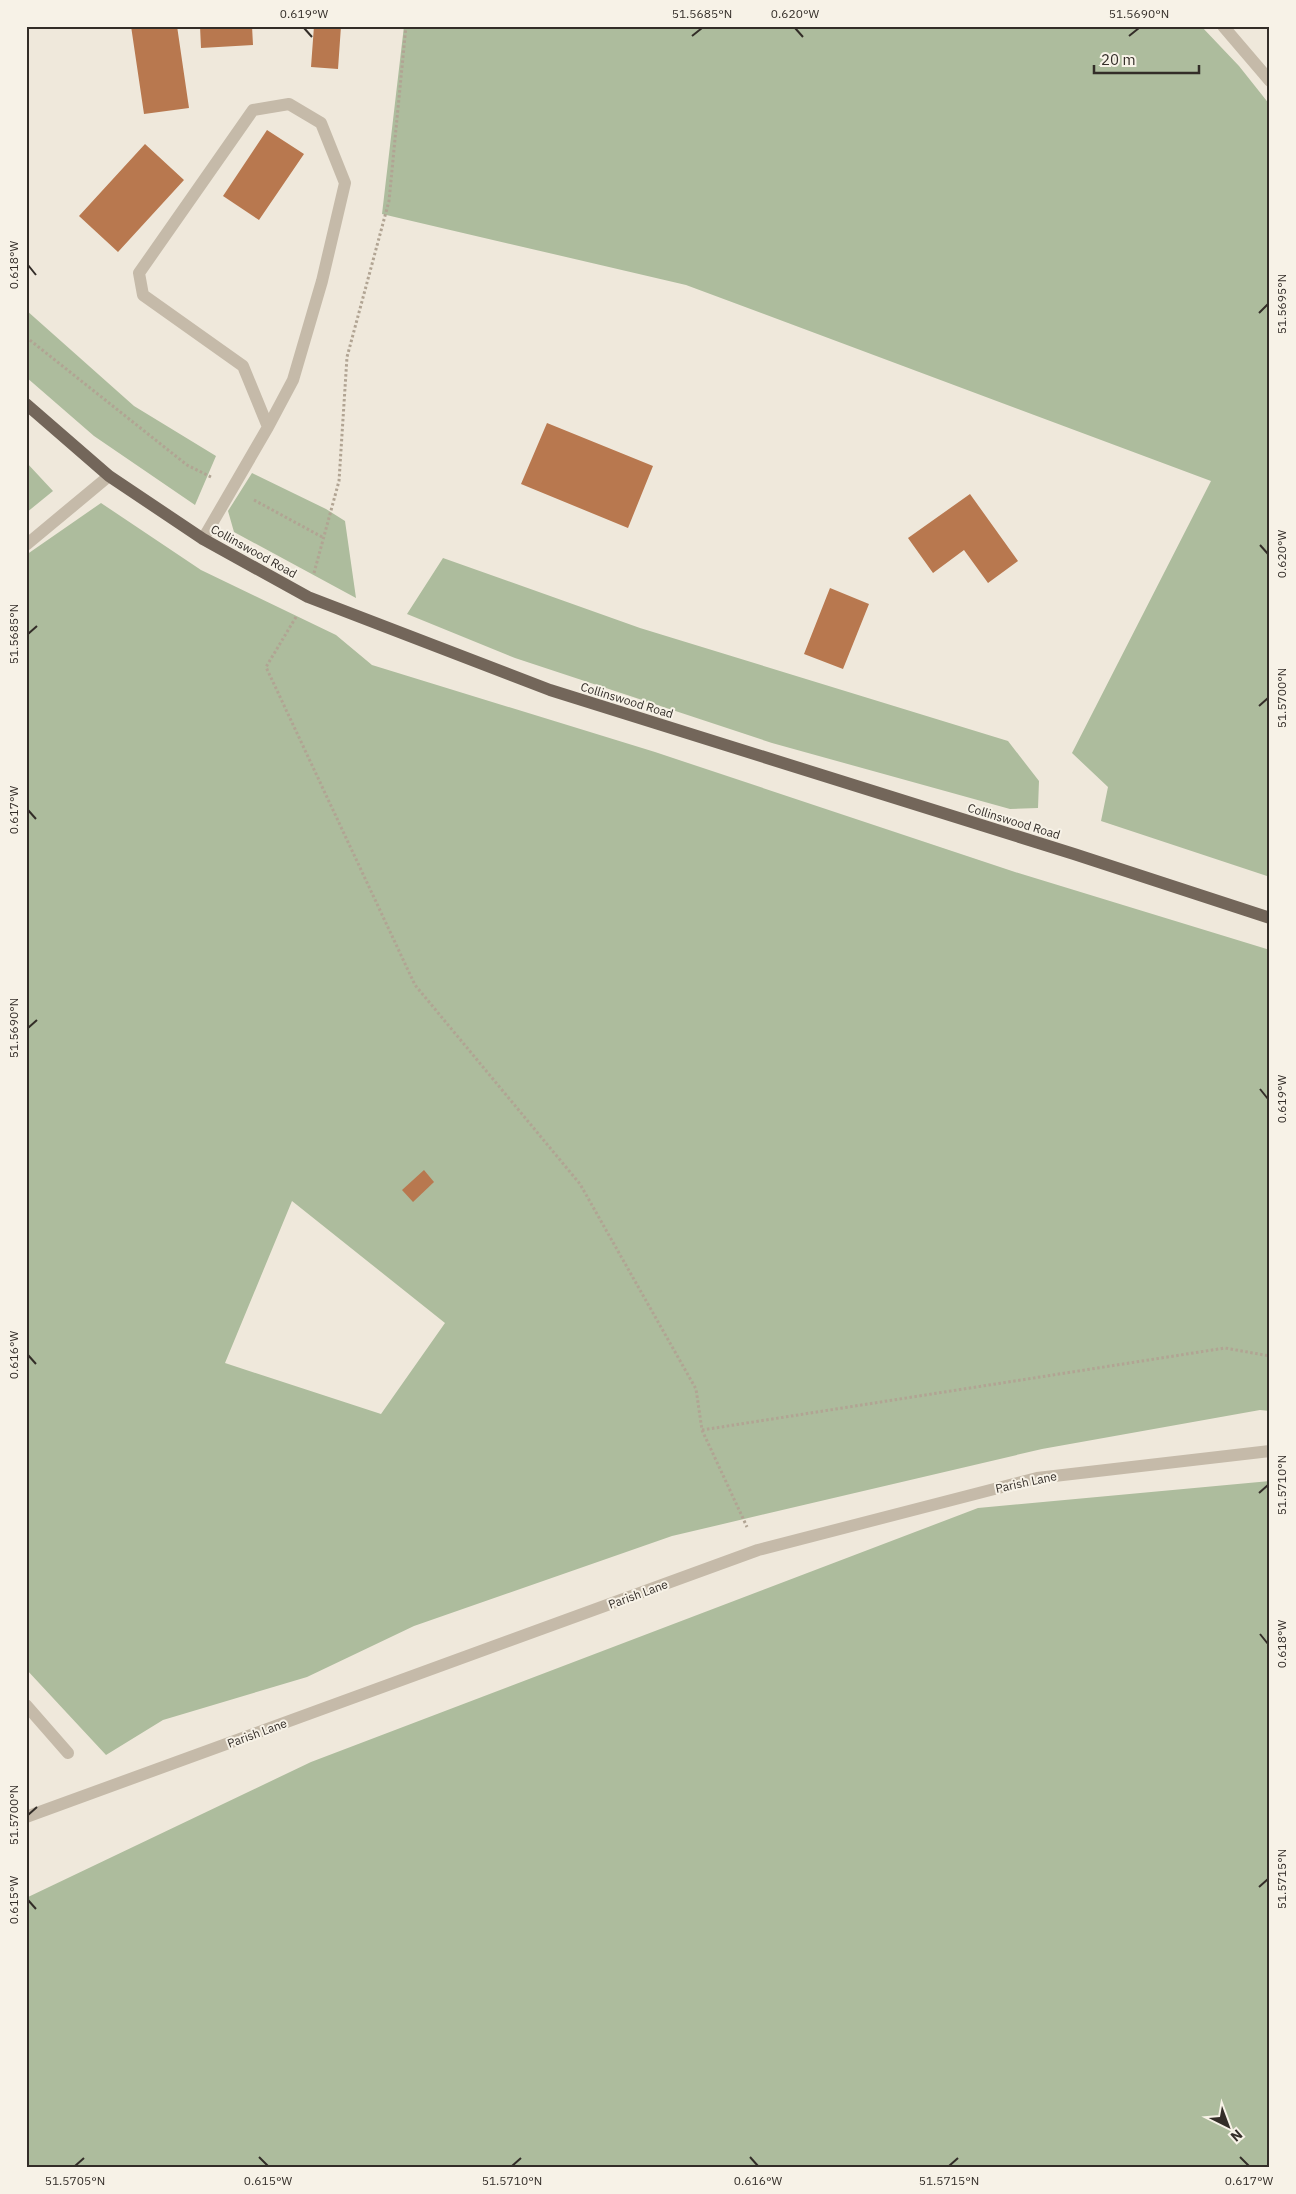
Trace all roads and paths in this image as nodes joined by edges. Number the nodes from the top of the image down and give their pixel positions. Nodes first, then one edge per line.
1 (406, 26) edge
2 (1223, 26) edge
3 (1270, 80) edge
4 (26, 337) edge
5 (26, 404) edge
6 (268, 427) junction
7 (109, 476) junction
8 (233, 489) junction
9 (324, 538) junction
10 (203, 539) junction
11 (26, 544) edge
12 (308, 597) junction
13 (1270, 918) edge
14 (1270, 1356) edge
15 (702, 1430) junction
16 (1270, 1451) edge
17 (758, 1550) junction
18 (26, 1705) edge
19 (68, 1753) dead end
20 (26, 1817) edge

1 - 9 path
2 - 3 street
4 - 8 path
5 - 7 main road, Collinswood Road
6 - 6 street
6 - 8 street
7 - 10 main road, Collinswood Road
7 - 11 street
8 - 9 path
8 - 10 street
9 - 12 path
10 - 12 main road, Collinswood Road
12 - 13 main road, Collinswood Road
12 - 15 path
14 - 15 path
15 - 17 path
16 - 17 street, Parish Lane
17 - 20 street, Parish Lane
18 - 19 street

